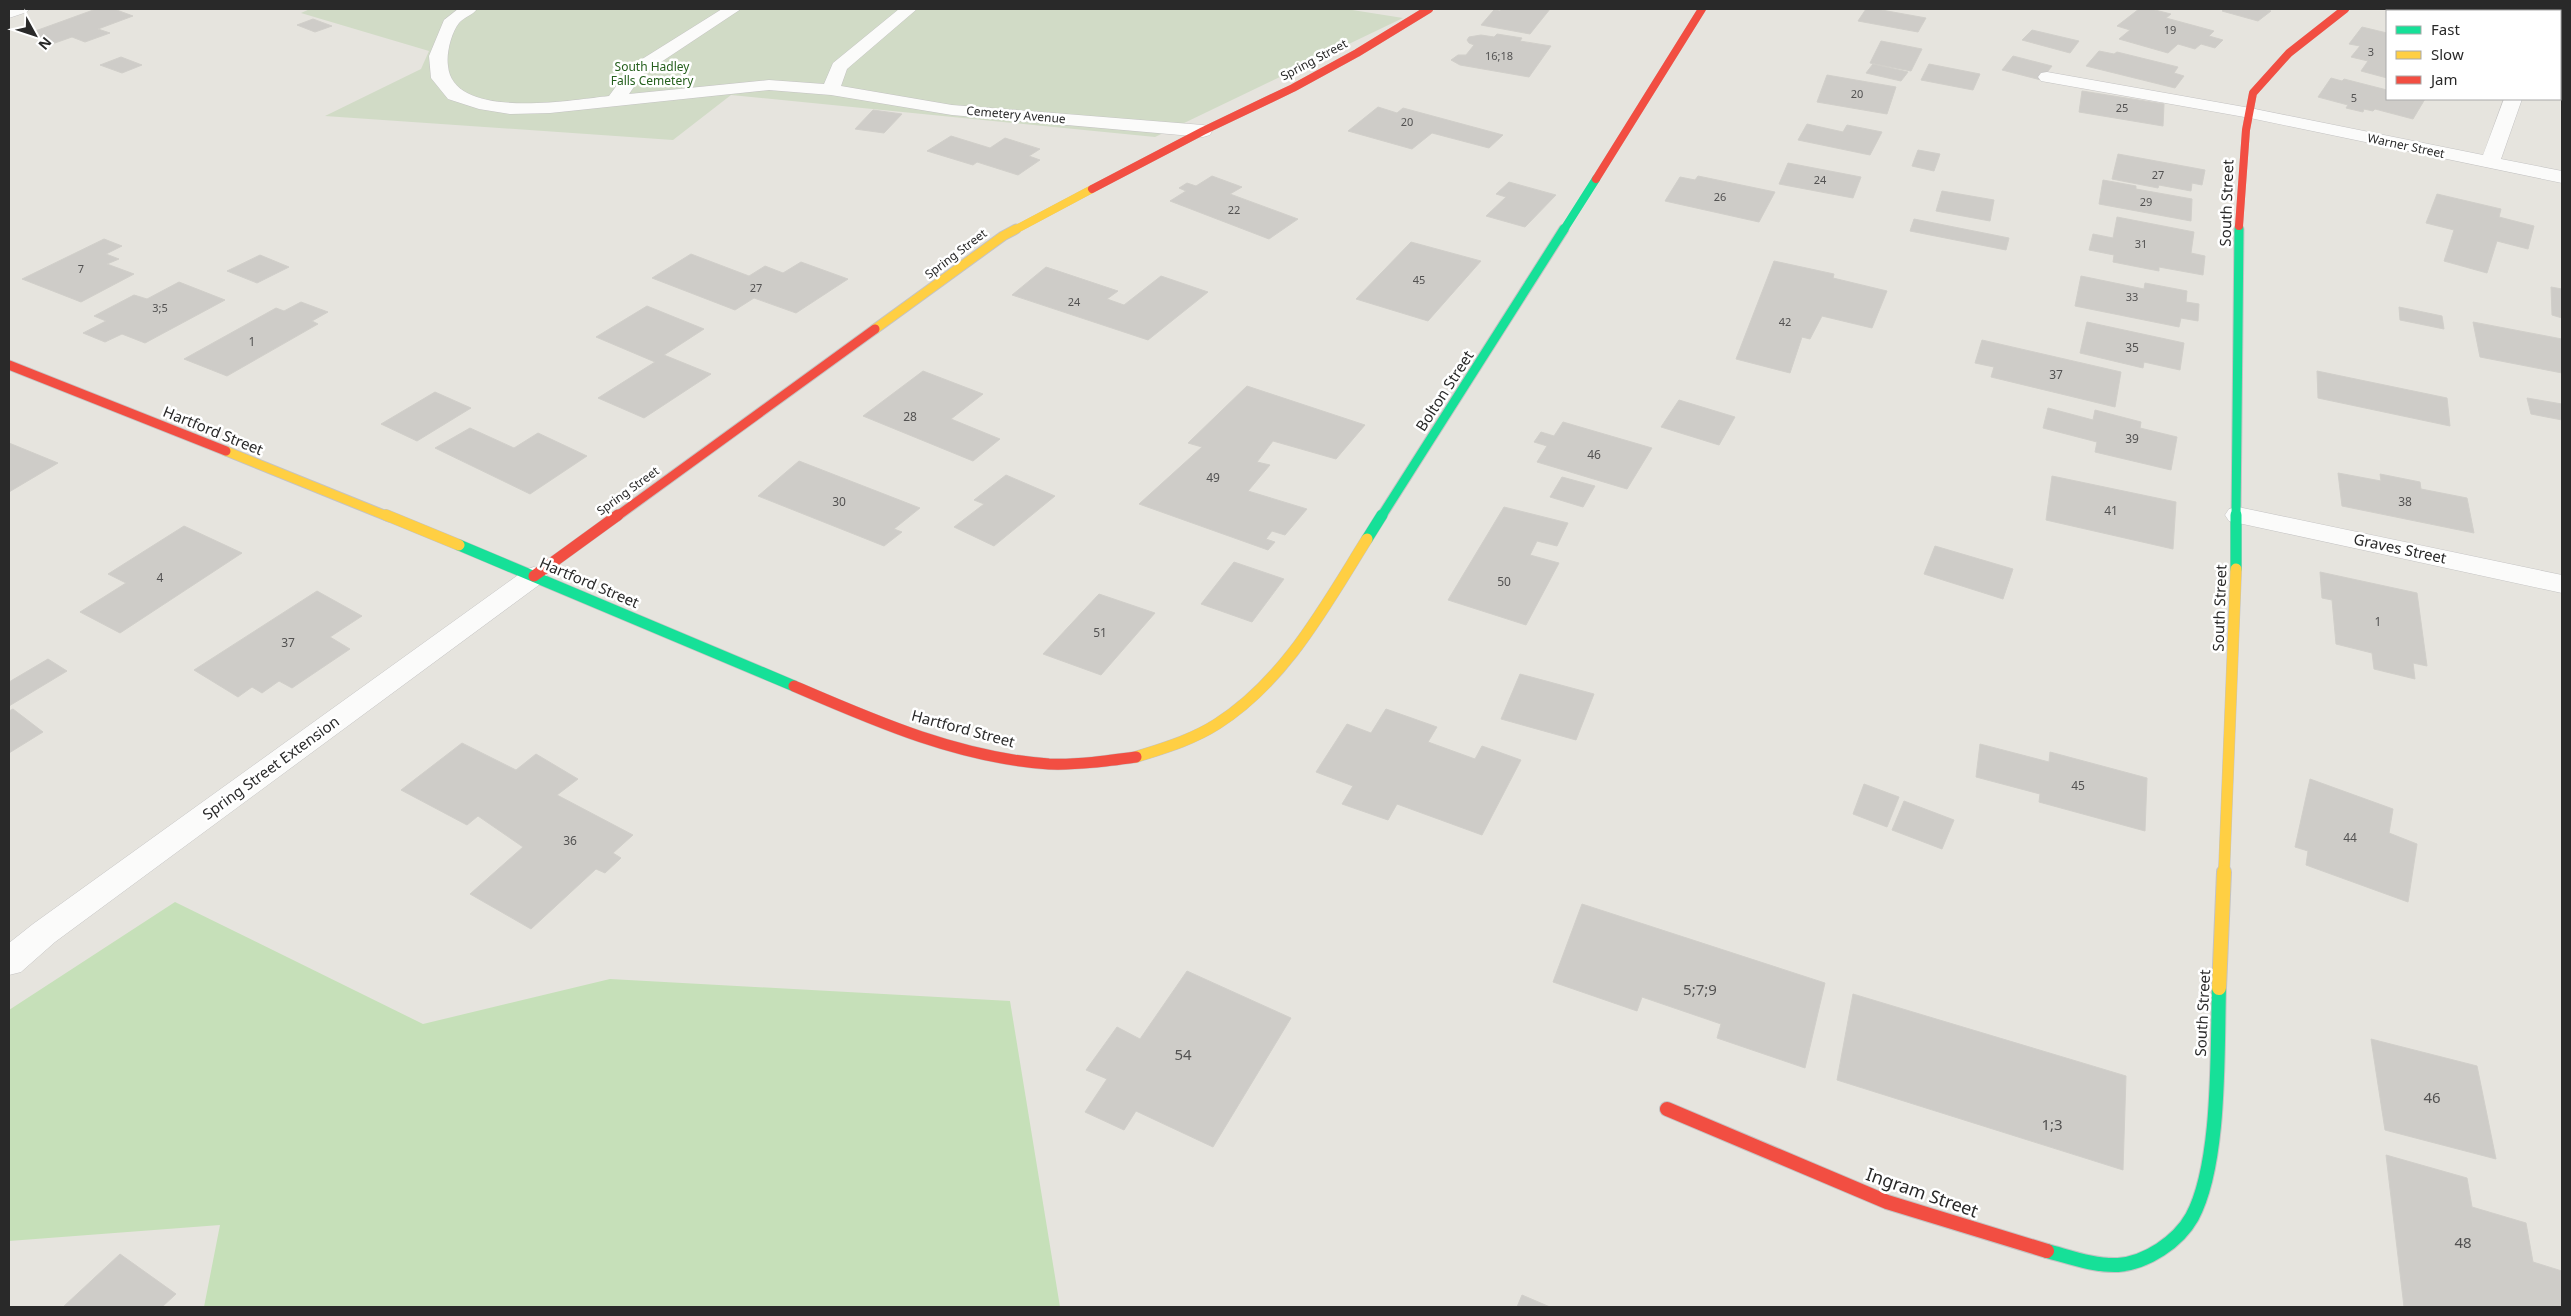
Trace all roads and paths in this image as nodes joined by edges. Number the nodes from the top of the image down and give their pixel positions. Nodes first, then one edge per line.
1 (21, 9) edge
2 (469, 9) edge
3 (733, 9) edge
4 (909, 9) edge
5 (1429, 9) edge
6 (1702, 9) edge
7 (2345, 9) edge
8 (9, 13) edge
9 (2046, 77) dead end
10 (831, 90) junction
11 (2513, 100) edge
12 (615, 101) junction
13 (2250, 113) junction
14 (1203, 131) junction
15 (2490, 163) junction
16 (2562, 177) edge
17 (9, 365) edge
18 (2238, 515) junction
19 (534, 576) junction
20 (2562, 584) edge
21 (1170, 748) joint
22 (9, 962) edge
23 (1666, 1109) dead end
24 (2172, 1240) joint

1 - 8 street
2 - 12 street, Cemetery Avenue
3 - 12 street
4 - 10 street
5 - 14 street, Spring Street
6 - 21 street, Bolton Street
7 - 13 street, South Street
9 - 13 street, Warner Street
10 - 12 street, Cemetery Avenue
10 - 14 street, Cemetery Avenue
11 - 15 street
13 - 15 street, Warner Street
13 - 18 street, South Street
14 - 19 street, Spring Street
15 - 16 street, Warner Street
17 - 19 street, Hartford Street
18 - 20 street, Graves Street
18 - 24 street, South Street
19 - 21 street, Hartford Street
19 - 22 street, Spring Street Extension
23 - 24 street, Ingram Street

